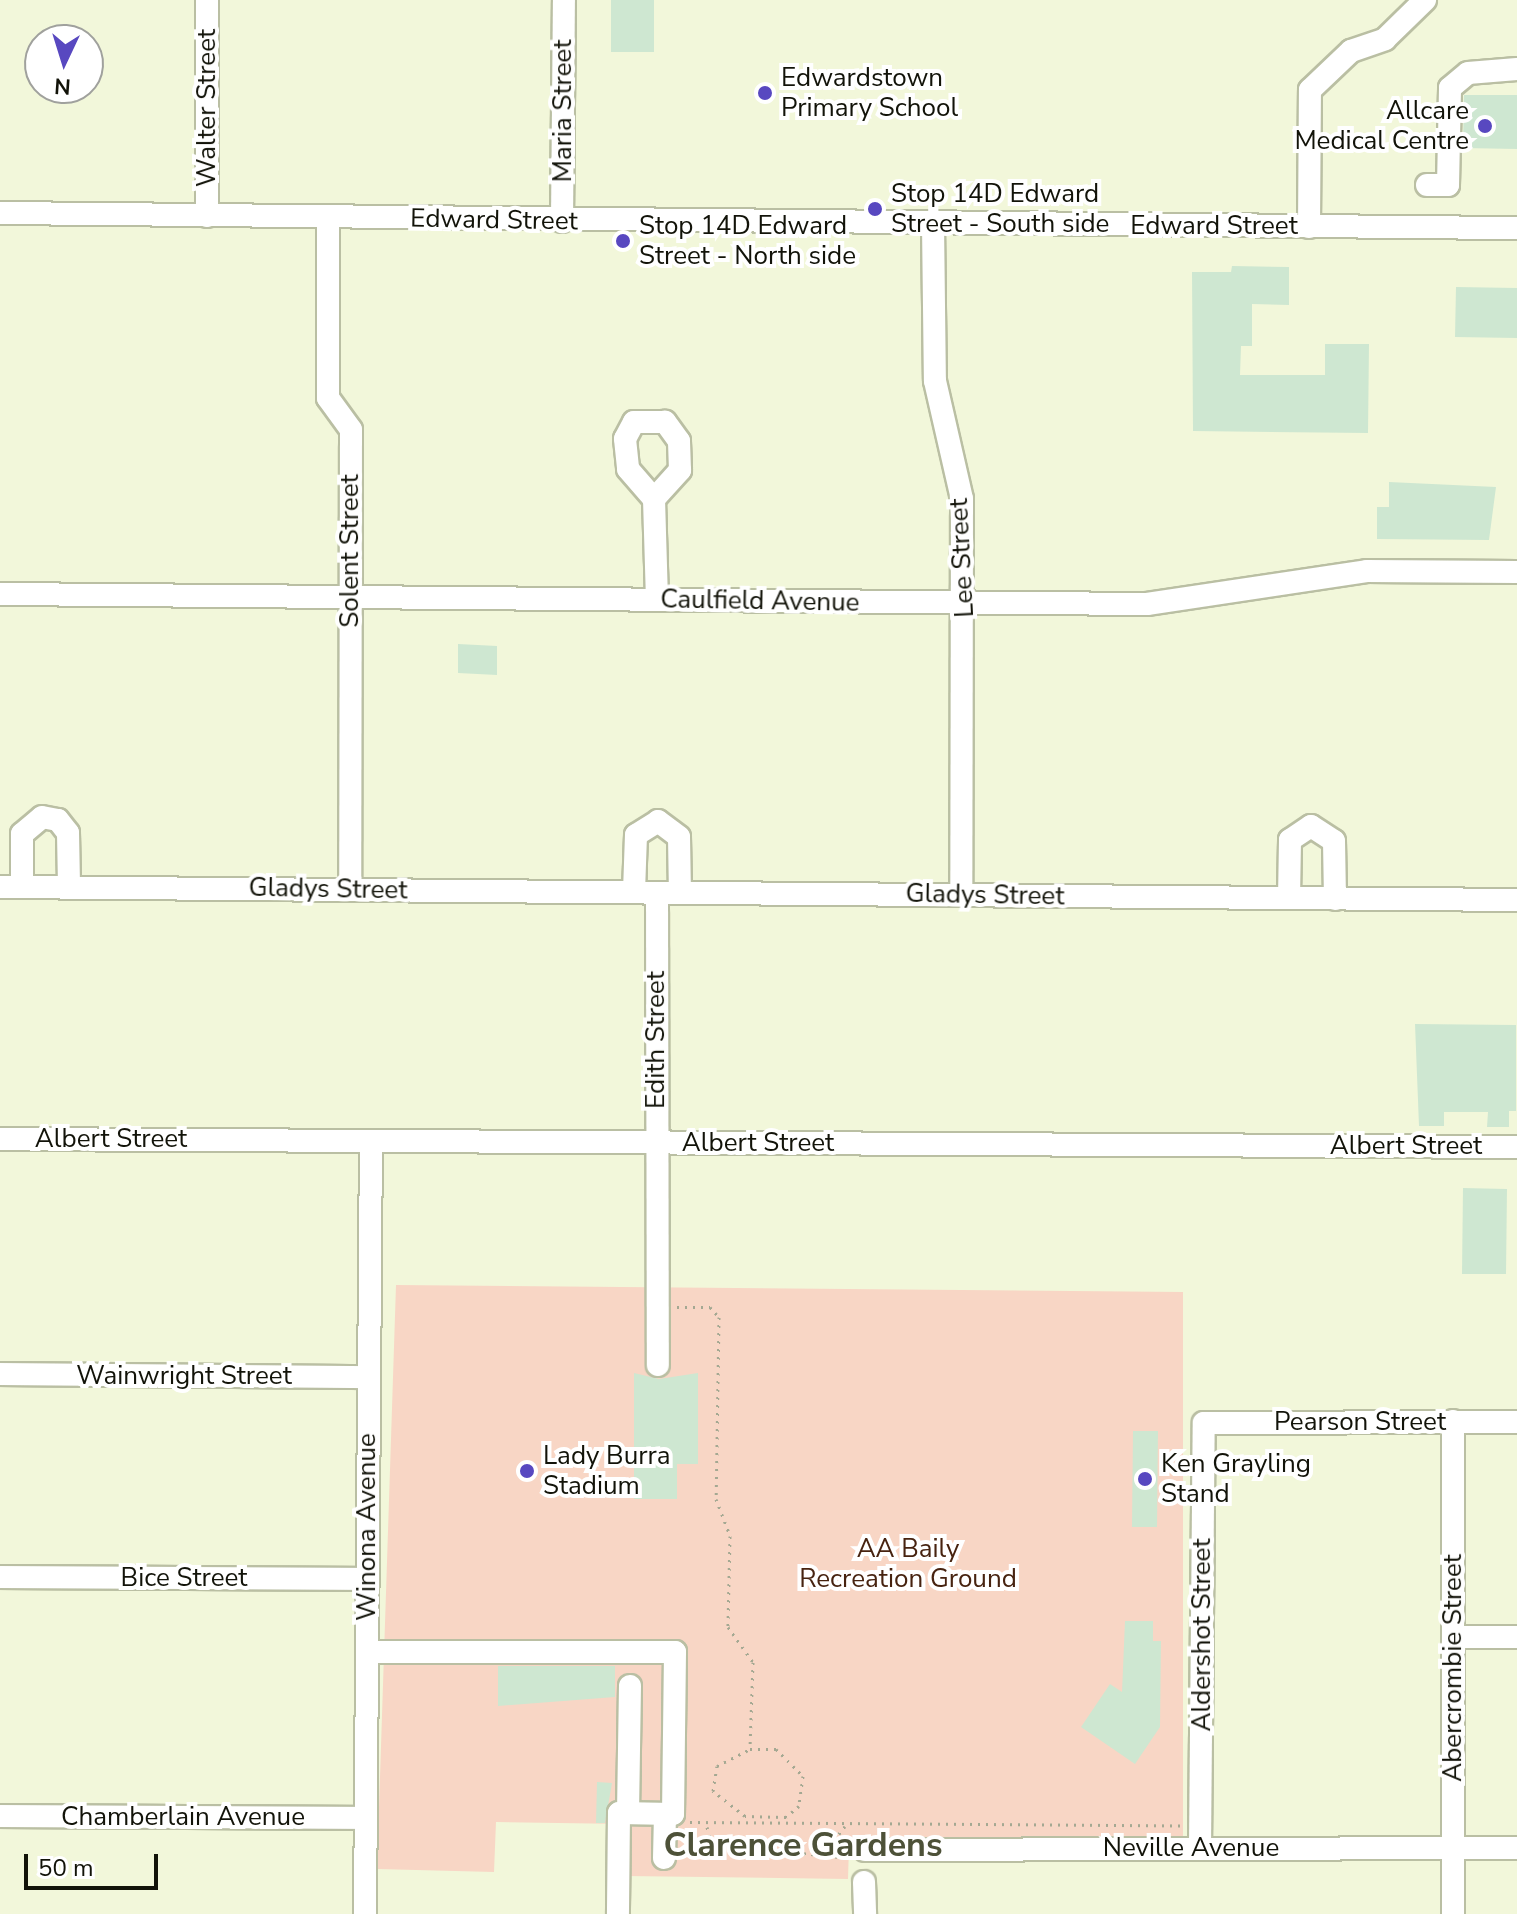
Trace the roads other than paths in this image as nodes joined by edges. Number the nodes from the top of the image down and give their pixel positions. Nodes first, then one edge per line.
1 (207, 0) edge
2 (564, 0) edge
3 (1425, 0) edge
4 (1517, 69) edge
5 (1427, 185) dead end
6 (0, 213) edge
7 (207, 216) junction
8 (328, 219) junction
9 (562, 221) junction
10 (933, 224) junction
11 (1309, 227) junction
12 (1517, 228) edge
13 (654, 499) dead end
14 (1517, 572) edge
15 (0, 594) edge
16 (349, 595) junction
17 (657, 599) junction
18 (965, 604) junction
19 (11, 887) edge
20 (69, 887) junction
21 (350, 890) junction
22 (634, 892) junction
23 (657, 893) junction
24 (680, 893) junction
25 (961, 895) junction
26 (1289, 898) junction
27 (1335, 899) junction
28 (1517, 900) edge
29 (0, 1139) edge
30 (371, 1141) junction
31 (656, 1143) junction
32 (1517, 1147) edge
33 (658, 1365) dead end
34 (0, 1374) edge
35 (369, 1377) junction
36 (1453, 1421) junction
37 (1517, 1422) edge
38 (1204, 1423) joint
39 (0, 1577) edge
40 (367, 1579) junction
41 (1453, 1637) junction
42 (1517, 1637) edge
43 (367, 1652) junction
44 (630, 1686) dead end
45 (628, 1813) junction
46 (669, 1814) junction
47 (0, 1816) edge
48 (366, 1818) junction
49 (1200, 1836) junction
50 (1453, 1847) junction
51 (1517, 1848) edge
52 (859, 1854) road end
53 (664, 1858) dead end
54 (864, 1882) dead end
55 (365, 1914) edge
56 (618, 1914) edge
57 (865, 1914) edge
58 (1453, 1914) edge

1 - 7 street, Walter Street
2 - 9 street, Maria Street
3 - 11 street
4 - 5 street
6 - 7 street, Edward Street
7 - 8 street, Edward Street
8 - 9 street, Edward Street
8 - 16 street, Solent Street
9 - 10 street, Edward Street
10 - 11 street, Edward Street
10 - 18 street, Lee Street
11 - 12 street, Edward Street
13 - 17 street
14 - 18 street, Caulfield Avenue
15 - 16 street, Caulfield Avenue
16 - 17 street, Caulfield Avenue
16 - 21 street, Solent Street
17 - 18 street, Caulfield Avenue
18 - 25 street, Lee Street
19 - 20 street, Gladys Street
19 - 20 street, Gladys Street
20 - 21 street, Gladys Street
21 - 22 street, Gladys Street
22 - 23 street, Gladys Street
22 - 24 street
23 - 24 street, Gladys Street
23 - 31 street, Edith Street
24 - 25 street, Gladys Street
25 - 26 street, Gladys Street
26 - 27 street, Gladys Street
26 - 27 street
27 - 28 street, Gladys Street
29 - 30 street, Albert Street
30 - 31 street, Albert Street
30 - 35 street, Winona Avenue
31 - 32 street, Albert Street
31 - 33 street, Edith Street
34 - 35 street, Wainwright Street
35 - 40 street, Winona Avenue
36 - 37 street, Pearson Street
36 - 38 street, Pearson Street
36 - 41 street, Abercrombie Street
38 - 49 street, Aldershot Street
39 - 40 street, Bice Street
40 - 43 street, Winona Avenue
41 - 42 street
41 - 50 street, Abercrombie Street
43 - 46 street
43 - 48 street, Winona Avenue
44 - 45 street
45 - 46 street
45 - 56 street
46 - 53 street
47 - 48 street, Chamberlain Avenue
48 - 55 street, Winona Avenue
49 - 50 street, Neville Avenue
49 - 52 street, Neville Avenue
50 - 51 street, Neville Avenue
50 - 58 street, Abercrombie Street
54 - 57 street

